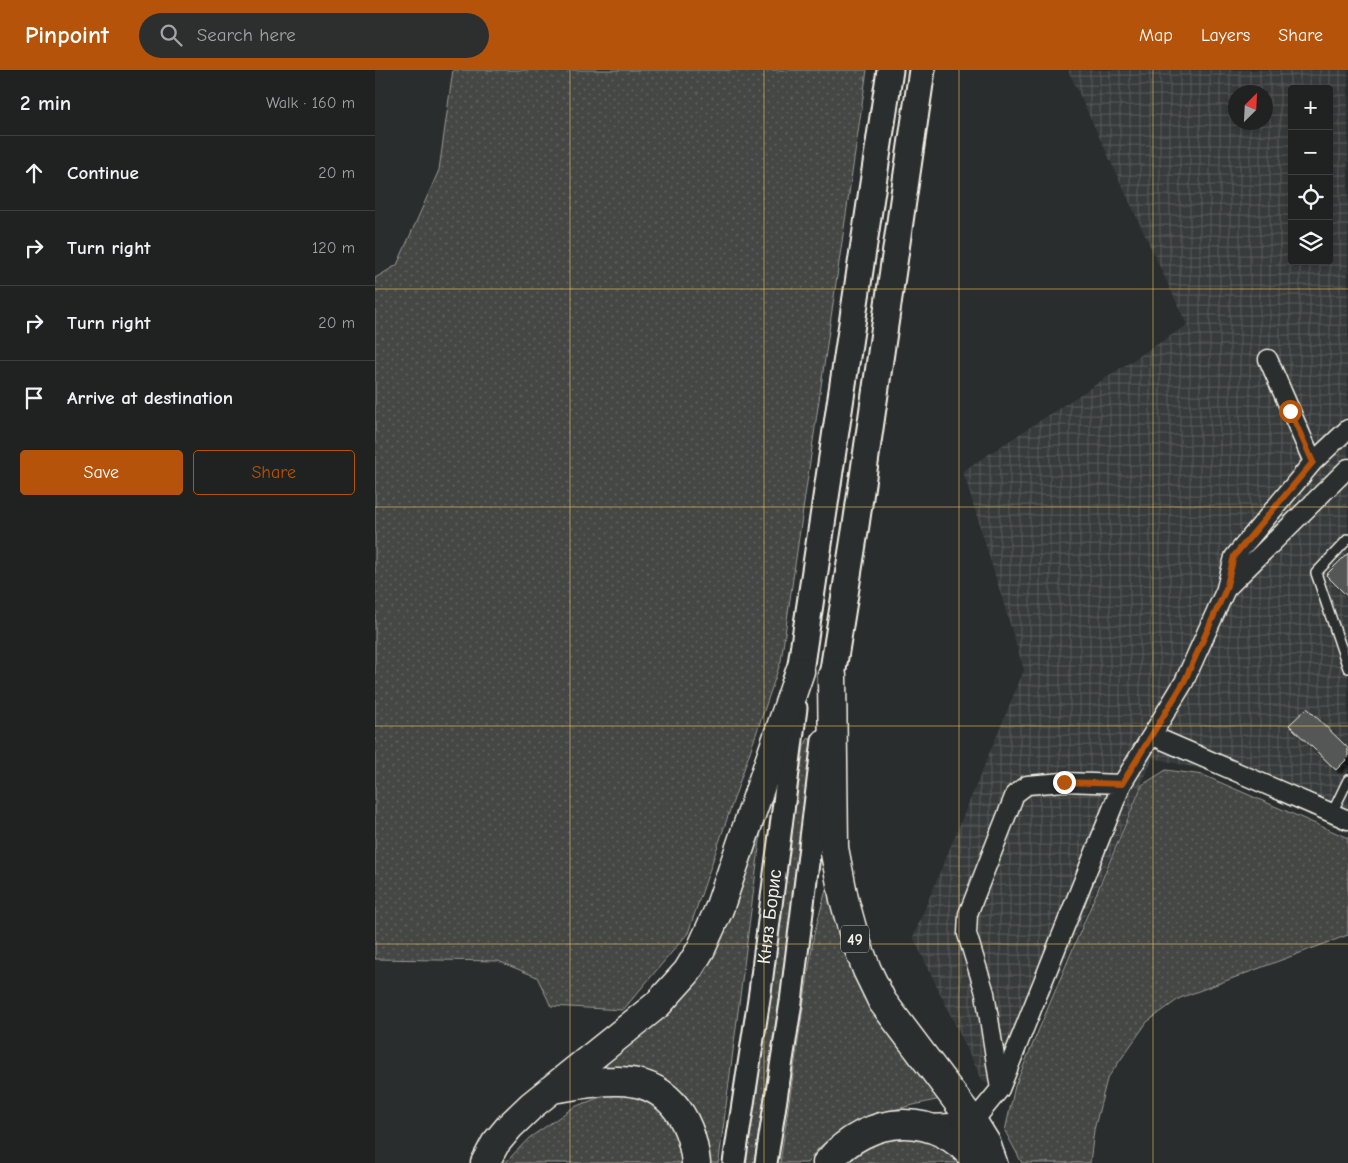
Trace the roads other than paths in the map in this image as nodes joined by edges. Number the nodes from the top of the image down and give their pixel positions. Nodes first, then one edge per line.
1 (890, 70) edge
2 (922, 70) edge
3 (1267, 359) dead end
4 (1348, 429) edge
5 (1313, 462) junction
6 (1348, 468) edge
7 (1348, 539) edge
8 (1226, 589) junction
9 (1348, 668) edge
10 (800, 671) junction
11 (832, 676) junction
12 (1153, 736) junction
13 (1348, 780) edge
14 (1122, 784) junction
15 (1340, 816) edge
16 (553, 1089) junction
17 (1000, 1089) junction
18 (973, 1122) junction
19 (920, 1124) junction
20 (485, 1163) edge
21 (696, 1163) edge
22 (734, 1163) edge
23 (766, 1163) edge
24 (827, 1163) edge
25 (978, 1163) edge
26 (993, 1163) edge

1 - 10 main road
2 - 11 main road, 49
3 - 5 street
4 - 5 street
5 - 8 street
6 - 8 street
7 - 9 lane
8 - 12 street
10 - 16 main road
10 - 22 street, Княз Борис
11 - 18 main road, 49
11 - 23 street, Княз Борис
12 - 14 street
12 - 15 street
13 - 15 lane
14 - 17 street
14 - 17 street
16 - 20 main road
16 - 21 main road
17 - 18 street
18 - 19 street
18 - 26 main road, 49
19 - 24 main road
19 - 25 main road

